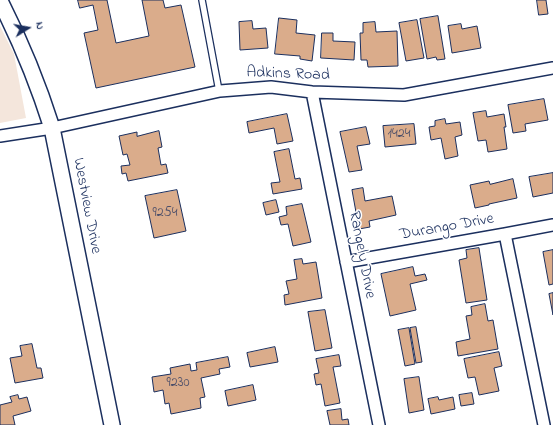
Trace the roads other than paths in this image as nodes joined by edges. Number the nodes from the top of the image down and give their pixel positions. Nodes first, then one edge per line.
1 (202, 0) edge
2 (0, 1) edge
3 (553, 68) edge
4 (219, 92) junction
5 (312, 92) junction
6 (52, 128) junction
7 (0, 136) edge
8 (553, 224) edge
9 (505, 234) junction
10 (346, 262) junction
11 (112, 425) edge
12 (379, 425) edge
13 (544, 425) edge

1 - 4 lane
2 - 6 main road, Westview Drive
3 - 5 street, Adkins Road
4 - 5 street, Adkins Road
4 - 6 street, Adkins Road
5 - 10 street, Rangely Drive
6 - 7 street, Adkins Road
6 - 11 main road, Westview Drive
8 - 9 street, Durango Drive
9 - 10 street, Durango Drive
9 - 13 street
10 - 12 street, Rangely Drive

